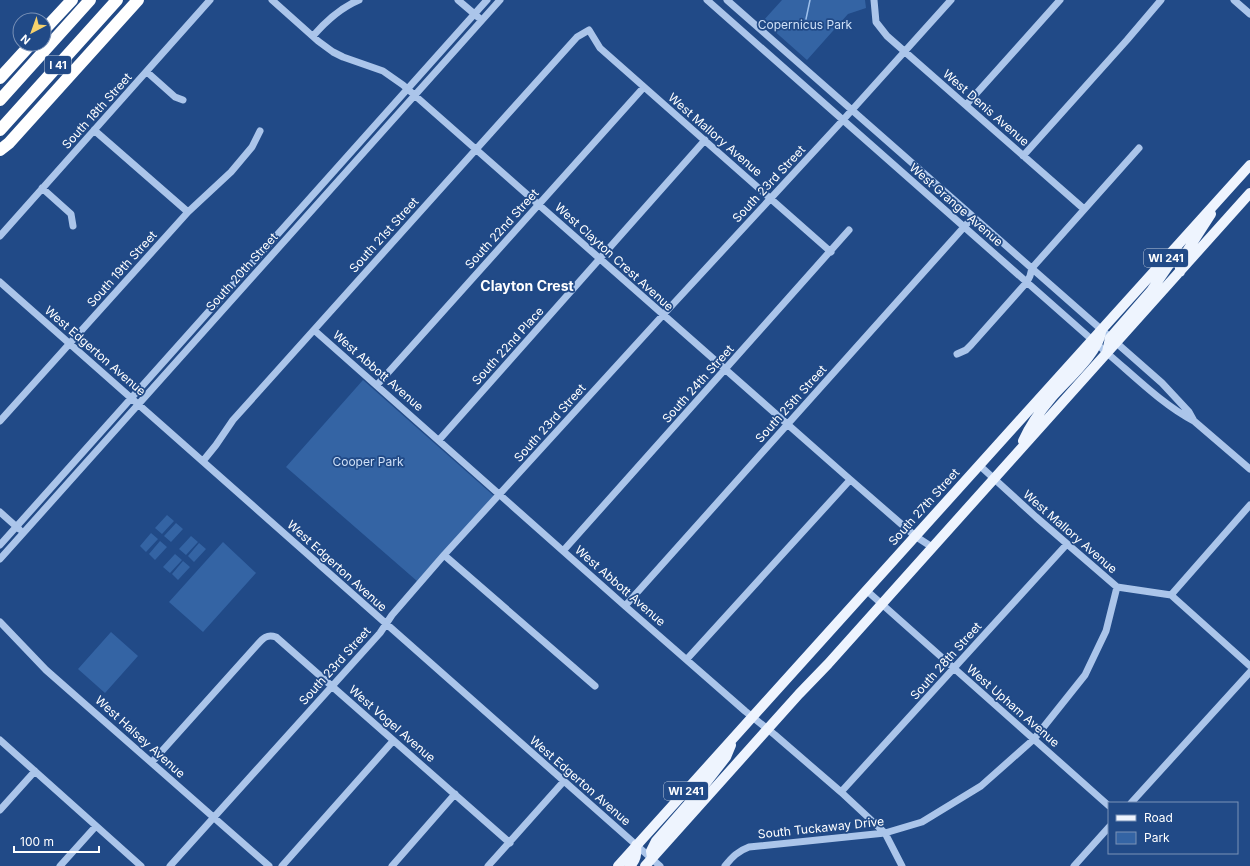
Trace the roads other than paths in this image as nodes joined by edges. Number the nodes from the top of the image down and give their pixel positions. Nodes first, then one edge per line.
1 (66, 0) edge
2 (72, 0) edge
3 (90, 0) edge
4 (117, 0) edge
5 (138, 0) edge
6 (210, 0) edge
7 (272, 0) edge
8 (359, 0) edge
9 (458, 0) edge
10 (487, 0) edge
11 (500, 0) edge
12 (707, 0) edge
13 (723, 0) edge
14 (727, 0) edge
15 (874, 0) edge
16 (951, 0) edge
17 (1060, 0) edge
18 (1161, 0) edge
19 (1234, 0) edge
20 (716, 8) junction
21 (474, 14) junction
22 (1250, 14) edge
23 (52, 18) edge
24 (52, 21) edge
25 (482, 21) junction
26 (589, 30) joint
27 (313, 36) junction
28 (24, 52) edge
29 (905, 52) junction
30 (147, 72) junction
31 (0, 78) edge
32 (644, 87) junction
33 (825, 87) junction
34 (408, 89) junction
35 (415, 95) junction
36 (816, 97) junction
37 (0, 100) edge
38 (184, 100) dead end
39 (966, 105) junction
40 (852, 110) junction
41 (843, 120) junction
42 (0, 130) edge
43 (94, 130) junction
44 (260, 131) dead end
45 (881, 136) junction
46 (705, 140) junction
47 (4, 146) edge
48 (872, 146) junction
49 (1139, 148) dead end
50 (476, 149) junction
51 (0, 156) edge
52 (1024, 156) junction
53 (1250, 165) edge
54 (42, 188) junction
55 (1250, 194) edge
56 (771, 198) junction
57 (1216, 203) junction
58 (539, 204) junction
59 (1084, 209) junction
60 (188, 212) junction
61 (973, 217) junction
62 (73, 226) dead end
63 (964, 227) junction
64 (849, 230) dead end
65 (0, 236) edge
66 (1180, 242) junction
67 (831, 252) junction
68 (600, 260) junction
69 (1032, 268) junction
70 (1180, 272) junction
71 (0, 282) edge
72 (1027, 282) junction
73 (1073, 304) junction
74 (1063, 314) junction
75 (663, 315) junction
76 (314, 330) junction
77 (1101, 330) junction
78 (1113, 340) junction
79 (1095, 342) junction
80 (69, 344) junction
81 (1107, 353) junction
82 (957, 354) dead end
83 (726, 369) junction
84 (1162, 383) junction
85 (377, 385) junction
86 (1153, 393) junction
87 (131, 398) junction
88 (138, 405) junction
89 (0, 421) edge
90 (1194, 421) junction
91 (788, 424) junction
92 (439, 440) junction
93 (1019, 451) junction
94 (203, 462) junction
95 (979, 464) junction
96 (1250, 469) edge
97 (994, 478) junction
98 (850, 480) junction
99 (500, 494) junction
100 (1250, 505) edge
101 (0, 512) edge
102 (17, 526) junction
103 (24, 533) junction
104 (915, 536) junction
105 (1067, 544) junction
106 (0, 545) edge
107 (932, 547) junction
108 (563, 551) junction
109 (444, 555) junction
110 (0, 559) edge
111 (1117, 587) junction
112 (866, 590) junction
113 (1171, 595) junction
114 (882, 604) junction
115 (625, 606) junction
116 (0, 622) edge
117 (386, 624) junction
118 (687, 659) junction
119 (1250, 666) edge
120 (954, 668) junction
121 (1250, 672) edge
122 (595, 686) dead end
123 (332, 687) junction
124 (752, 717) junction
125 (768, 729) junction
126 (735, 736) junction
127 (1034, 739) junction
128 (0, 740) edge
129 (393, 741) junction
130 (152, 762) junction
131 (35, 771) junction
132 (564, 781) junction
133 (841, 792) junction
134 (455, 794) junction
135 (1132, 802) edge
136 (1108, 805) edge
137 (0, 810) edge
138 (214, 818) junction
139 (96, 826) junction
140 (1108, 828) edge
141 (885, 833) junction
142 (510, 843) junction
143 (636, 845) junction
144 (648, 862) edge
145 (60, 866) edge
146 (141, 866) edge
147 (170, 866) edge
148 (269, 866) edge
149 (282, 866) edge
150 (392, 866) edge
151 (488, 866) edge
152 (618, 866) edge
153 (630, 866) edge
154 (660, 866) edge
155 (725, 866) edge
156 (902, 866) edge
157 (1074, 866) edge

1 - 23 highway
2 - 24 highway
3 - 37 highway
4 - 42 highway, I 41
5 - 47 highway
6 - 30 street, South 18th Street
7 - 27 street, West Clayton Crest Avenue
8 - 27 street
9 - 21 street
10 - 21 street, South 20th Street
11 - 25 street, South 20th Street
12 - 20 street, West Grange Avenue
13 - 20 street
14 - 33 street, West Grange Avenue
15 - 29 street, West Denis Avenue
16 - 29 street, South 23rd Street
17 - 39 street
18 - 52 street
19 - 22 street
20 - 36 street, West Grange Avenue
21 - 25 street
21 - 34 street, South 20th Street
25 - 35 street, South 20th Street
26 - 32 street, West Mallory Avenue
26 - 50 street, South 21st Street
27 - 34 street, West Clayton Crest Avenue
28 - 31 highway
29 - 39 street, West Denis Avenue
29 - 40 street, South 23rd Street
30 - 38 street
30 - 43 street, South 18th Street
32 - 46 street, West Mallory Avenue
32 - 58 street, South 22nd Street
33 - 36 street
33 - 40 street, West Grange Avenue
34 - 35 street, West Clayton Crest Avenue
34 - 87 street, South 20th Street
35 - 50 street, West Clayton Crest Avenue
35 - 88 street, South 20th Street
36 - 41 street, West Grange Avenue
39 - 52 street, West Denis Avenue
40 - 41 street, South 23rd Street
40 - 45 street, West Grange Avenue
41 - 48 street, West Grange Avenue
41 - 56 street, South 23rd Street
43 - 54 street, South 18th Street
43 - 60 street
44 - 60 street, South 19th Street
45 - 48 street
45 - 61 street, West Grange Avenue
46 - 56 street, West Mallory Avenue
46 - 68 street, South 22nd Place
47 - 51 highway
48 - 63 street, West Grange Avenue
49 - 59 street
50 - 58 street, West Clayton Crest Avenue
50 - 76 street, South 21st Street
52 - 59 street, West Denis Avenue
53 - 57 main road, South 27th Street / WI 241
54 - 62 street
54 - 65 street, South 18th Street
55 - 70 main road, WI 241
56 - 67 street, West Mallory Avenue
56 - 75 street, South 23rd Street
57 - 66 main road, South 27th Street / WI 241
57 - 70 main road
58 - 68 street, West Clayton Crest Avenue
58 - 85 street, South 22nd Street
59 - 69 street
60 - 80 street, South 19th Street
61 - 63 street, South 25th Street
61 - 69 street, West Grange Avenue
63 - 72 street, West Grange Avenue
63 - 91 street, South 25th Street
64 - 67 street, South 24th Street
66 - 77 main road, South 27th Street / WI 241
66 - 78 main road
67 - 83 street, South 24th Street
68 - 75 street, West Clayton Crest Avenue
68 - 92 street, South 22nd Place
69 - 72 street
69 - 73 street, West Grange Avenue
70 - 78 main road, WI 241
71 - 80 street, West Edgerton Avenue
72 - 74 street, West Grange Avenue
72 - 82 street
73 - 74 street
73 - 77 street, West Grange Avenue
74 - 79 street, West Grange Avenue
75 - 83 street, West Clayton Crest Avenue
75 - 99 street, South 23rd Street
76 - 85 street, West Abbott Avenue
76 - 94 street, South 21st Street
77 - 78 street, West Grange Avenue
77 - 79 main road, South 27th Street / WI 241
78 - 81 main road
78 - 84 street, West Grange Avenue
79 - 81 street, West Grange Avenue
79 - 93 main road
79 - 95 main road, South 27th Street / WI 241
80 - 87 street, West Edgerton Avenue
80 - 89 street, South 19th Street
81 - 86 street, West Grange Avenue
81 - 93 main road, WI 241
83 - 91 street, West Clayton Crest Avenue
83 - 108 street, South 24th Street
84 - 86 street
84 - 90 street, West Grange Avenue
85 - 92 street, West Abbott Avenue
86 - 90 street, West Grange Avenue
87 - 88 street, West Edgerton Avenue
87 - 102 street, South 20th Street
88 - 94 street, West Edgerton Avenue
88 - 103 street, South 20th Street
90 - 96 street, West Grange Avenue
91 - 98 street, West Clayton Crest Avenue
91 - 115 street, South 25th Street
92 - 99 street, West Abbott Avenue
93 - 97 main road, WI 241
94 - 117 street, West Edgerton Avenue
95 - 97 street, West Mallory Avenue
95 - 104 main road, South 27th Street / WI 241
97 - 105 street, West Mallory Avenue
97 - 107 main road, WI 241
98 - 104 street, West Clayton Crest Avenue
98 - 118 street
99 - 108 street, West Abbott Avenue
99 - 109 street, South 23rd Street
100 - 113 street
101 - 102 street
102 - 103 street
102 - 106 street, South 20th Street
103 - 110 street, South 20th Street
104 - 107 street, West Clayton Crest Avenue
104 - 112 main road, South 27th Street / WI 241
105 - 111 street, West Mallory Avenue
105 - 120 street, South 28th Street
107 - 114 main road, WI 241
108 - 115 street, West Abbott Avenue
109 - 117 street, South 23rd Street
109 - 122 street
111 - 113 street, West Mallory Avenue
111 - 127 street, South Tuckaway Drive
112 - 114 street, West Upham Avenue
112 - 124 main road, South 27th Street / WI 241
113 - 119 street
114 - 120 street, West Upham Avenue
114 - 125 main road, WI 241
115 - 118 street, West Abbott Avenue
116 - 130 street, West Halsey Avenue
117 - 123 street, South 23rd Street
117 - 132 street, West Edgerton Avenue
118 - 124 street, West Abbott Avenue
120 - 127 street, West Upham Avenue
120 - 133 street, South 28th Street
121 - 135 street
123 - 129 street, West Vogel Avenue
123 - 130 street, West Vogel Avenue
123 - 138 street, South 23rd Street
124 - 125 street, West Abbott Avenue
124 - 126 main road, South 27th Street / WI 241
125 - 133 street, West Abbott Avenue
125 - 144 main road, WI 241
126 - 143 main road, South 27th Street / WI 241
126 - 144 main road
127 - 136 street, West Upham Avenue
127 - 141 street, South Tuckaway Drive
128 - 131 street
129 - 134 street, West Vogel Avenue
129 - 149 street
130 - 138 street, West Halsey Avenue
131 - 137 street
131 - 139 street
132 - 142 street
132 - 143 street, West Edgerton Avenue
133 - 141 street, West Abbott Avenue
134 - 142 street, West Vogel Avenue
134 - 150 street
138 - 147 street, South 23rd Street
138 - 148 street, West Halsey Avenue
139 - 145 street
139 - 146 street
140 - 157 street
141 - 155 street, South Tuckaway Drive
141 - 156 street, West Abbott Avenue
142 - 151 street
143 - 144 street, West Edgerton Avenue
143 - 152 main road, South 27th Street / WI 241
143 - 153 main road
144 - 154 street, West Edgerton Avenue

